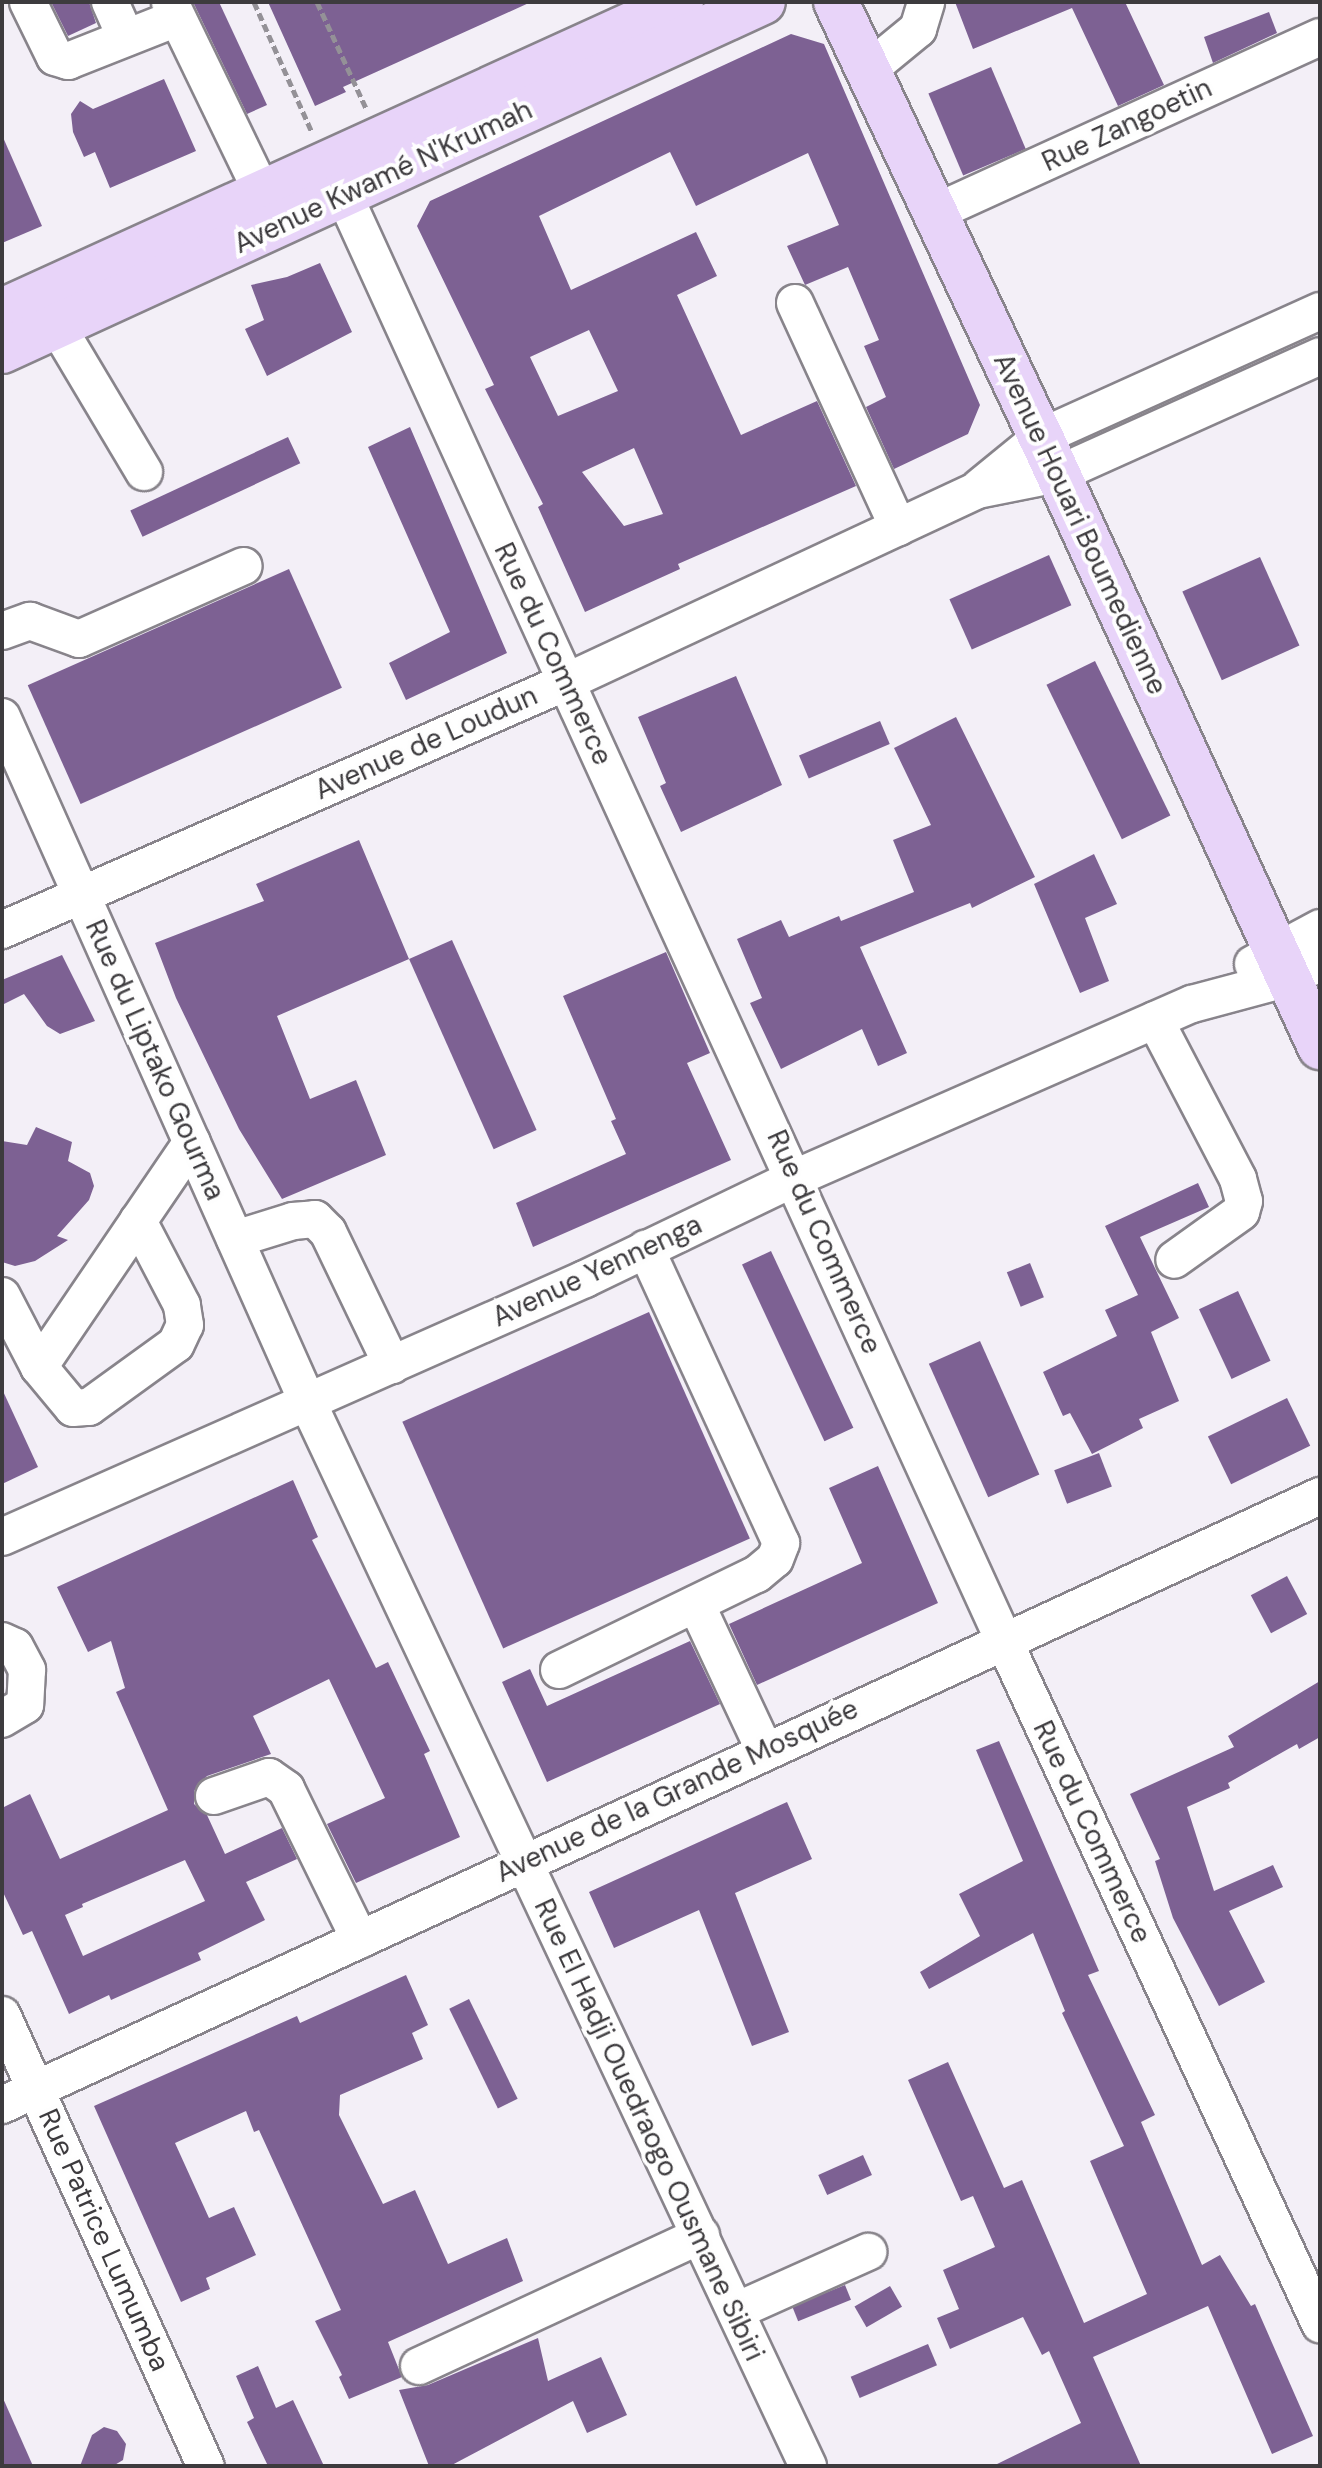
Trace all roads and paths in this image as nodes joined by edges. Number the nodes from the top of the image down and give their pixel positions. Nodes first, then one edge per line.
1 (28, 2) edge
2 (110, 2) edge
3 (254, 2) edge
4 (317, 2) edge
5 (681, 2) edge
6 (763, 2) edge
7 (836, 2) edge
8 (926, 2) edge
9 (173, 10) edge
10 (1320, 37) edge
11 (126, 38) junction
12 (868, 70) junction
13 (379, 138) junction
14 (336, 178) junction
15 (262, 192) junction
16 (934, 213) junction
17 (795, 303) dead end
18 (2, 311) edge
19 (1320, 311) edge
20 (57, 326) junction
21 (2, 351) edge
22 (1320, 356) edge
23 (1050, 456) junction
24 (144, 472) dead end
25 (898, 527) junction
26 (244, 566) dead end
27 (2, 631) edge
28 (566, 682) junction
29 (2, 717) edge
30 (81, 894) junction
31 (1320, 928) edge
32 (2, 930) edge
33 (1295, 963) edge
34 (1155, 1020) junction
35 (1320, 1047) edge
36 (192, 1142) junction
37 (795, 1178) junction
38 (138, 1221) junction
39 (235, 1239) junction
40 (646, 1249) junction
41 (1174, 1260) dead end
42 (2, 1296) edge
43 (392, 1365) junction
44 (39, 1367) junction
45 (308, 1403) junction
46 (1320, 1496) edge
47 (2, 1537) edge
48 (696, 1604) junction
49 (2, 1641) edge
50 (1004, 1641) junction
51 (559, 1670) dead end
52 (2, 1719) edge
53 (765, 1751) junction
54 (214, 1796) dead end
55 (522, 1862) junction
56 (360, 1940) junction
57 (2, 2015) edge
58 (36, 2089) junction
59 (2, 2105) edge
60 (701, 2235) junction
61 (868, 2252) dead end
62 (736, 2311) junction
63 (1320, 2324) edge
64 (419, 2366) dead end
65 (206, 2466) edge
66 (808, 2466) edge

1 - 11 street
2 - 11 street
3 - 14 path
4 - 13 path
5 - 13 main road, Avenue Kwamé N'Krumah
6 - 14 main road, Avenue Kwamé N'Krumah
7 - 12 main road, Avenue Houari Boumedienne
8 - 12 street
9 - 11 street
9 - 15 street
10 - 16 street, Rue Zangoetin
12 - 16 main road, Avenue Houari Boumedienne
13 - 14 main road, Avenue Kwamé N'Krumah
14 - 15 main road, Avenue Kwamé N'Krumah
14 - 20 main road, Avenue Kwamé N'Krumah
14 - 28 street, Rue du Commerce
15 - 18 main road, Avenue Kwamé N'Krumah
16 - 23 main road, Avenue Houari Boumedienne
17 - 25 street
19 - 23 street, Avenue de Loudun
20 - 21 main road, Avenue Kwamé N'Krumah
20 - 24 street
22 - 23 street, Avenue de Loudun
23 - 25 street, Avenue de Loudun
23 - 33 main road, Avenue Houari Boumedienne
25 - 28 street, Avenue de Loudun
26 - 27 street
28 - 30 street, Avenue de Loudun
28 - 37 street, Rue du Commerce
29 - 30 street, Rue du Liptako Gourma
30 - 32 street, Avenue de Loudun
30 - 36 street, Rue du Liptako Gourma
31 - 33 street, Avenue Yennenga
33 - 34 street, Avenue Yennenga
33 - 35 main road, Avenue Houari Boumedienne
34 - 37 street, Avenue Yennenga
34 - 41 street
36 - 38 street
36 - 39 street, Rue du Liptako Gourma
37 - 40 street, Avenue Yennenga
37 - 50 street, Rue du Commerce
38 - 44 street
38 - 44 street
39 - 43 street
39 - 45 street, Rue du Liptako Gourma
40 - 43 street, Avenue Yennenga
40 - 48 street
42 - 44 street
43 - 45 street, Avenue Yennenga
45 - 47 street, Avenue Yennenga
45 - 55 street, Rue El Hadji Ouedraogo Ousmane Sibiri
46 - 50 street, Avenue de la Grande Mosquée
48 - 51 street
48 - 53 street
49 - 52 street
50 - 53 street, Avenue de la Grande Mosquée
50 - 63 street, Rue du Commerce
53 - 55 street, Avenue de la Grande Mosquée
54 - 56 street
55 - 56 street, Avenue de la Grande Mosquée
55 - 60 street, Rue El Hadji Ouedraogo Ousmane Sibiri
56 - 58 street, Avenue de la Grande Mosquée
57 - 58 street, Rue Patrice Lumumba
58 - 59 street, Avenue de la Grande Mosquée
58 - 65 street, Rue Patrice Lumumba
60 - 62 street, Rue El Hadji Ouedraogo Ousmane Sibiri
60 - 64 street
61 - 62 street
62 - 66 street, Rue El Hadji Ouedraogo Ousmane Sibiri

